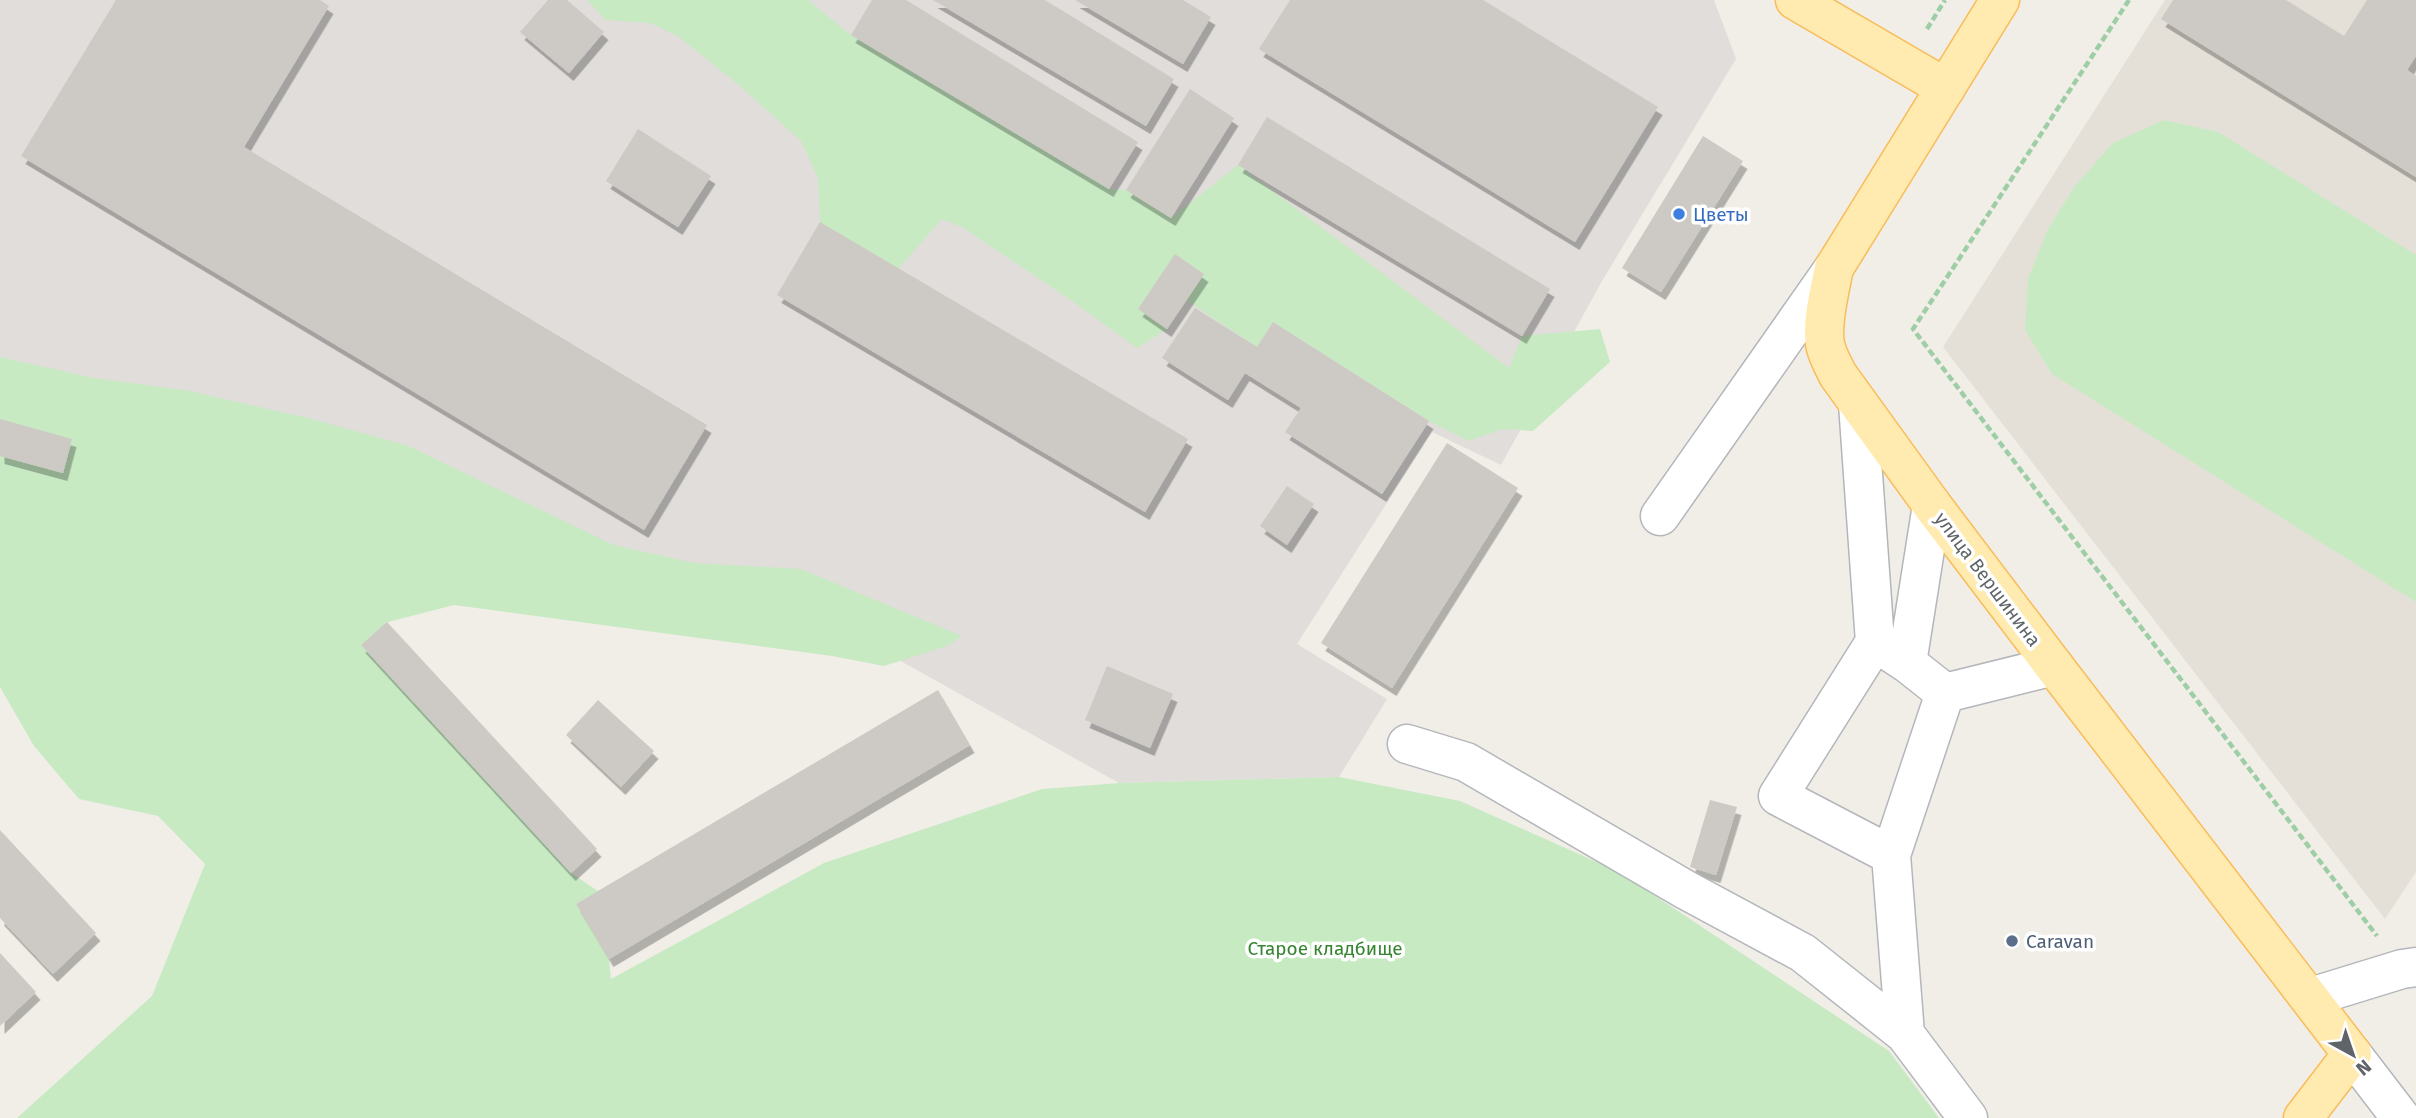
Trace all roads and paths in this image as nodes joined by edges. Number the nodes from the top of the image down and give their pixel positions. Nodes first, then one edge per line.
1 (1795, 0) edge
2 (2000, 0) edge
3 (2129, 0) edge
4 (1946, 88) junction
5 (1835, 268) junction
6 (1858, 404) junction
7 (1932, 505) junction
8 (1660, 516) dead end
9 (1875, 642) junction
10 (1907, 663) junction
11 (2054, 666) junction
12 (1945, 693) junction
13 (1407, 744) dead end
14 (1892, 855) junction
15 (2409, 968) edge
16 (2311, 997) junction
17 (1905, 1034) junction
18 (2353, 1054) junction
19 (1968, 1118) edge
20 (2303, 1118) edge
21 (2401, 1118) edge

1 - 4 main road
2 - 4 main road, улица Вершинина
3 - 15 path
4 - 5 main road, улица Вершинина
5 - 6 main road, улица Вершинина
5 - 8 street
6 - 7 main road, улица Вершинина
6 - 9 street
7 - 10 street
7 - 11 main road, улица Вершинина
9 - 10 street
9 - 14 street
10 - 12 street
11 - 12 street
11 - 16 main road, улица Вершинина
12 - 14 street
13 - 17 street
14 - 17 street
15 - 16 street
16 - 18 main road, улица Вершинина
17 - 19 street
18 - 20 main road
18 - 21 street, улица Вершинина

